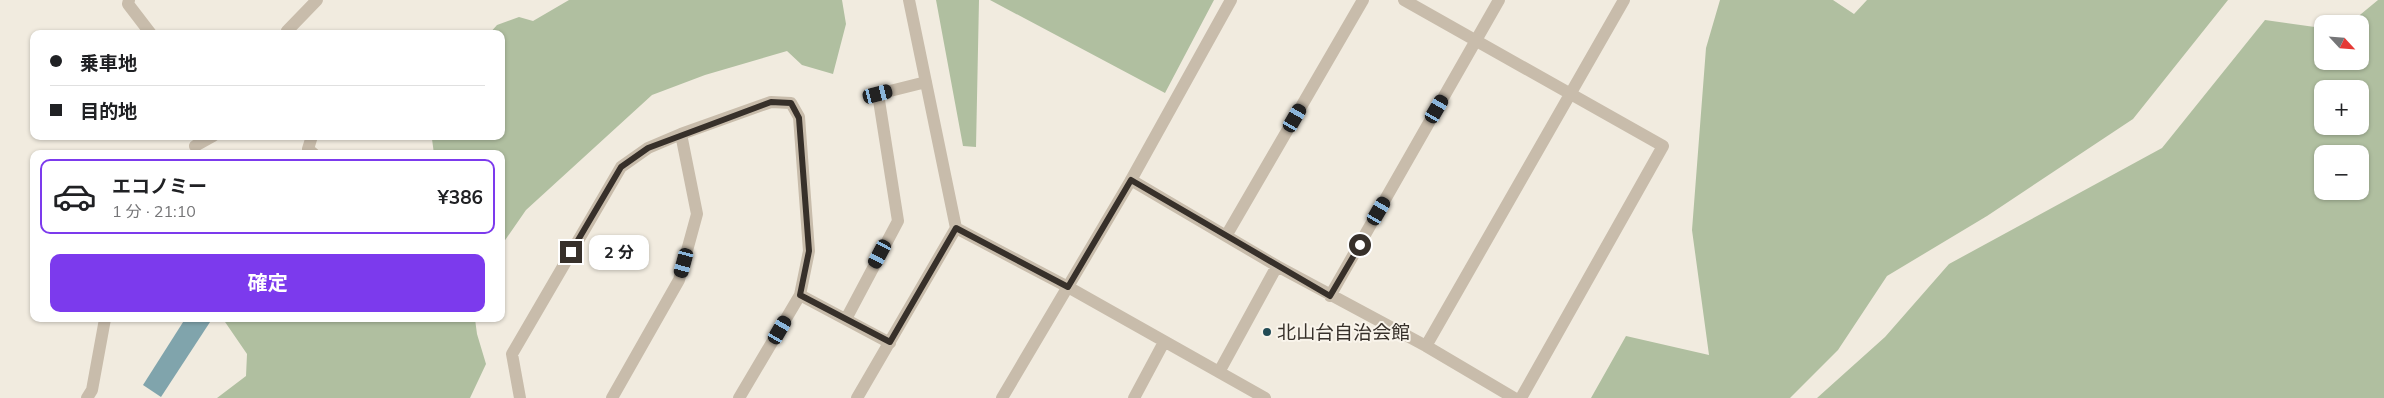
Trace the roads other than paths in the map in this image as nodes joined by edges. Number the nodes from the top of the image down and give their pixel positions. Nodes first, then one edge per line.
1 (128, 0) edge
2 (317, 0) edge
3 (909, 0) edge
4 (1231, 0) edge
5 (1363, 0) edge
6 (1404, 0) edge
7 (1499, 0) edge
8 (1624, 0) edge
9 (148, 30) edge
10 (288, 30) edge
11 (1476, 41) junction
12 (926, 82) junction
13 (1570, 92) junction
14 (681, 134) junction
15 (1131, 180) junction
16 (956, 228) junction
17 (1226, 236) junction
18 (1276, 266) junction
19 (1068, 287) junction
20 (800, 295) junction
21 (1330, 296) junction
22 (846, 319) junction
23 (104, 322) edge
24 (890, 342) junction
25 (1164, 342) junction
26 (1426, 346) junction
27 (1219, 372) junction
28 (86, 398) edge
29 (520, 398) edge
30 (612, 398) edge
31 (740, 398) edge
32 (857, 398) edge
33 (1002, 398) edge
34 (1134, 398) edge
35 (1265, 398) edge
36 (1514, 398) edge
37 (1521, 398) edge

1 - 9 street
2 - 10 street
3 - 12 street
4 - 15 street
5 - 17 street
6 - 11 street
7 - 11 street
8 - 13 street
11 - 13 street
11 - 21 street
12 - 16 street
12 - 22 street
13 - 26 street
13 - 37 street
14 - 20 street
14 - 29 street
14 - 30 street
15 - 17 street
15 - 19 street
16 - 19 street
16 - 24 street
17 - 18 street
18 - 21 street
18 - 27 street
19 - 25 street
19 - 33 street
20 - 22 street
20 - 31 street
21 - 26 street
22 - 24 street
23 - 28 street
24 - 32 street
25 - 27 street
25 - 34 street
26 - 36 street
27 - 35 street

